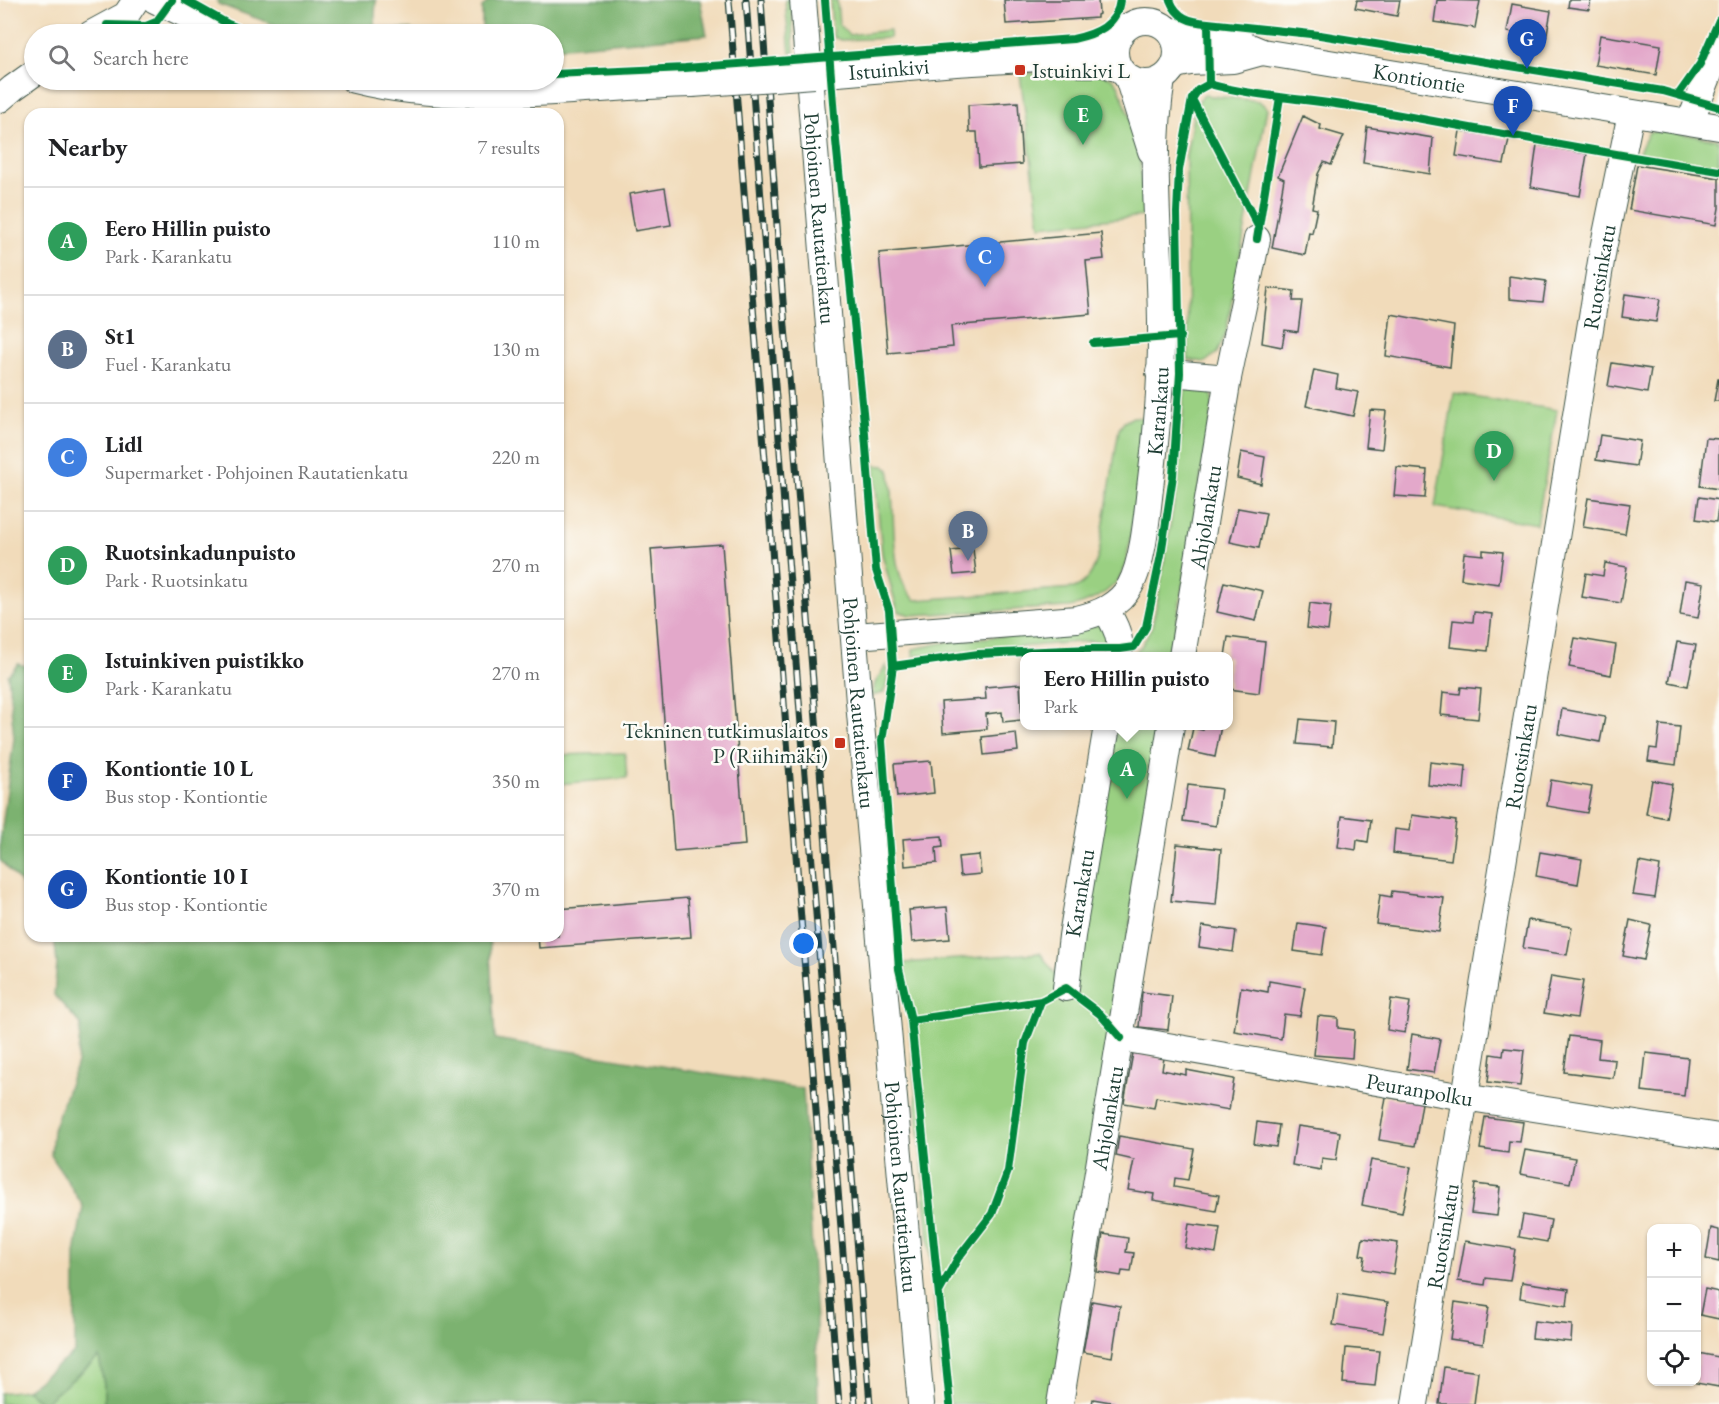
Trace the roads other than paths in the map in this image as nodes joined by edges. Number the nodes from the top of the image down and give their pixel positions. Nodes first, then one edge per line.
1 (136, 0) edge
2 (155, 0) edge
3 (803, 0) edge
4 (1132, 0) edge
5 (196, 9) edge
6 (1162, 18) edge
7 (109, 24) edge
8 (215, 24) edge
9 (1123, 32) junction
10 (1719, 49) edge
11 (1262, 52) junction
12 (1057, 57) junction
13 (1169, 72) junction
14 (1124, 74) junction
15 (24, 80) edge
16 (406, 90) edge
17 (0, 99) edge
18 (1631, 112) junction
19 (1690, 122) junction
20 (1719, 127) edge
21 (1154, 163) junction
22 (1257, 239) dead end
23 (1159, 372) junction
24 (1228, 378) junction
25 (1106, 610) junction
26 (855, 636) junction
27 (1119, 652) edge
28 (1183, 652) edge
29 (1106, 730) edge
30 (1170, 730) edge
31 (1066, 988) dead end
32 (1121, 1038) junction
33 (1464, 1097) junction
34 (1719, 1137) edge
35 (921, 1404) edge
36 (1060, 1404) edge
37 (1415, 1404) edge

1 - 7 street
2 - 5 street
3 - 26 street, Pohjoinen Rautatienkatu
4 - 9 street
5 - 8 street
6 - 9 street
6 - 11 street, Kontiontie
6 - 13 street
9 - 12 street, Istuinkivi
9 - 14 street
10 - 19 street
11 - 13 street, Kontiontie
11 - 18 street, Kontiontie
12 - 14 street, Istuinkivi
12 - 16 street, Istuinkivi, bridge
13 - 14 street
13 - 21 street, Karankatu
14 - 21 street, Karankatu
15 - 17 street
18 - 19 street, Kontiontie
18 - 33 street, Ruotsinkatu
19 - 20 street, Kontiontie
21 - 23 street, Karankatu
22 - 24 street, Ahjolankatu
23 - 24 street
23 - 25 street, Karankatu
24 - 28 street, Ahjolankatu
25 - 26 street, Karankatu
25 - 27 street
26 - 35 street, Pohjoinen Rautatienkatu
29 - 31 street, Karankatu
30 - 32 street, Ahjolankatu
32 - 33 street, Peuranpolku
32 - 36 street, Ahjolankatu
33 - 34 street, Peuranpolku
33 - 37 street, Ruotsinkatu

